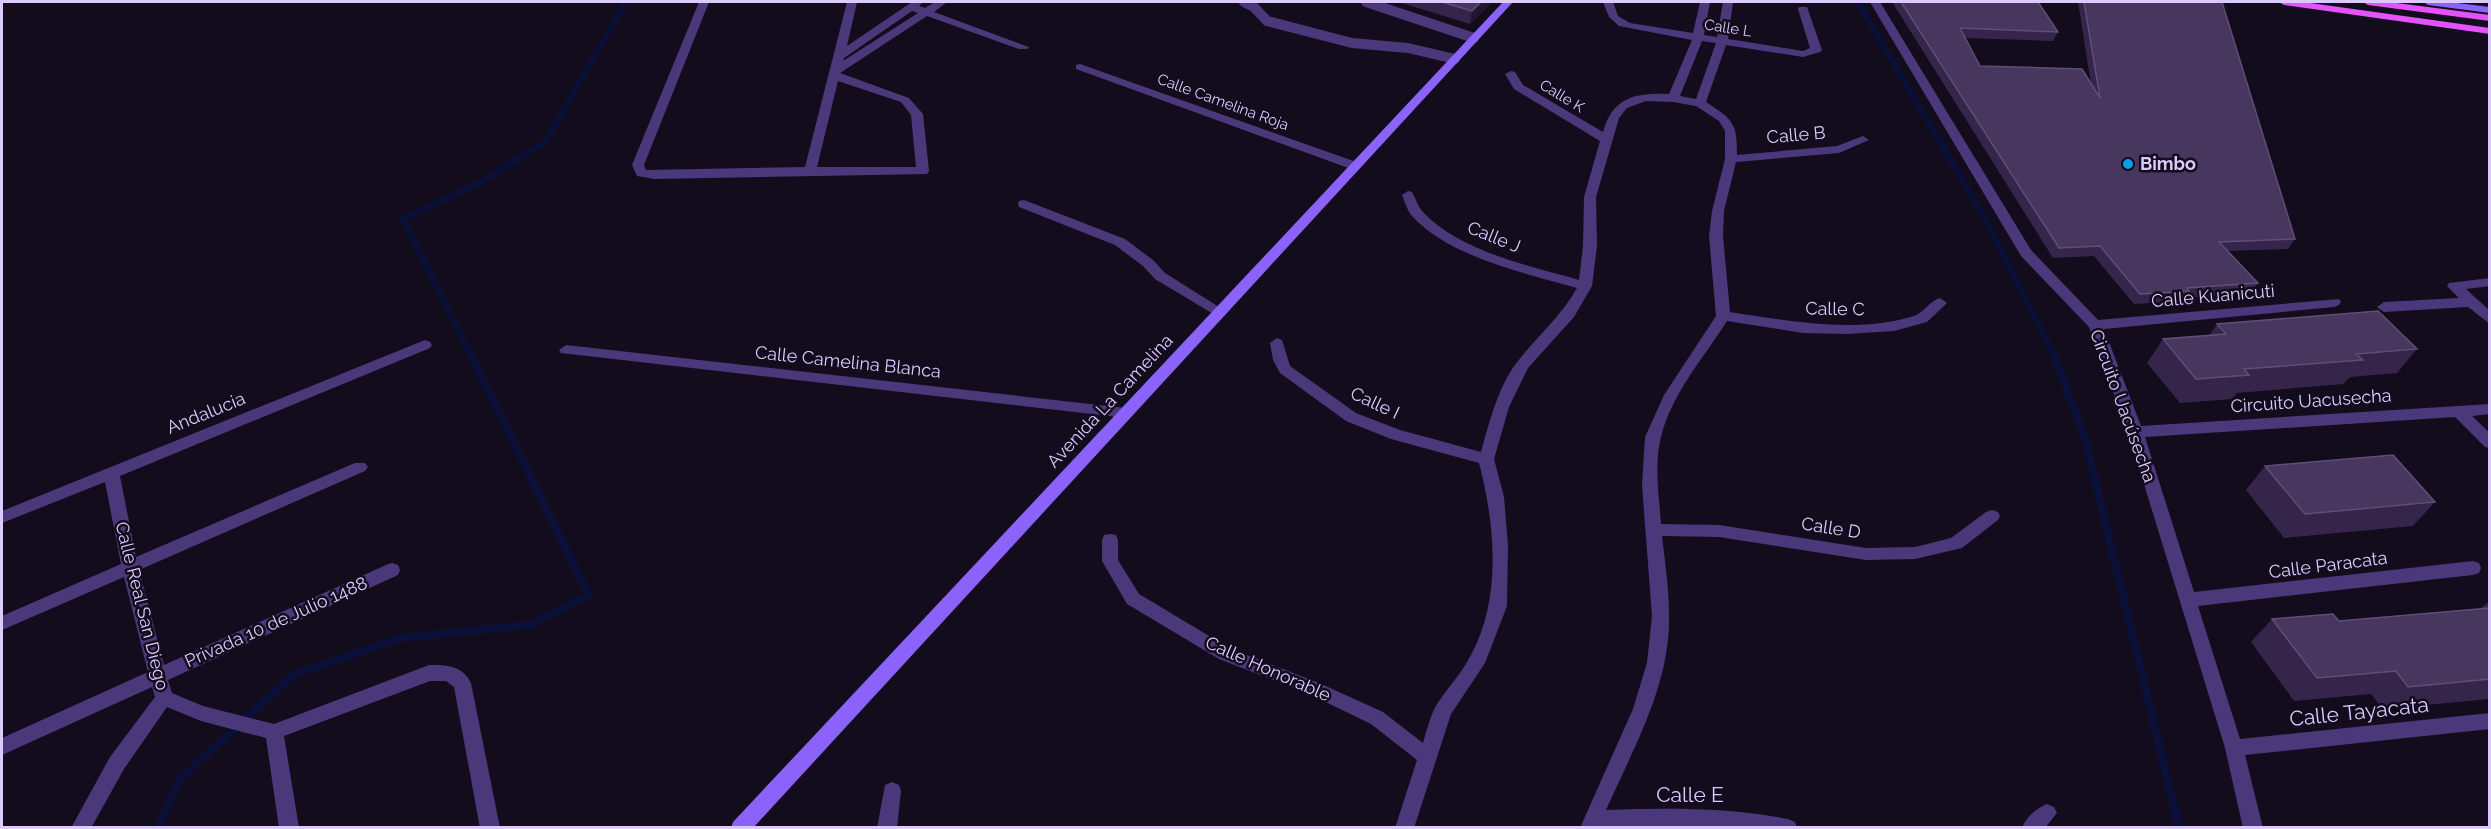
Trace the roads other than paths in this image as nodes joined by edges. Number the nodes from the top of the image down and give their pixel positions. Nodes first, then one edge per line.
1 (704, 2) edge
2 (852, 2) edge
3 (942, 2) edge
4 (1244, 2) edge
5 (1366, 2) edge
6 (1508, 2) edge
7 (1608, 2) edge
8 (1705, 2) edge
9 (1728, 2) edge
10 (1875, 2) edge
11 (2284, 2) edge
12 (2368, 2) edge
13 (2428, 2) edge
14 (915, 4) edge
15 (1803, 9) dead end
16 (2490, 10) edge
17 (926, 12) junction
18 (2490, 18) edge
19 (2490, 31) edge
20 (1474, 38) junction
21 (1698, 38) junction
22 (1722, 41) junction
23 (1023, 47) dead end
24 (839, 56) junction
25 (1455, 59) junction
26 (1080, 67) dead end
27 (835, 73) junction
28 (1511, 74) dead end
29 (1674, 98) junction
30 (1700, 103) junction
31 (1605, 139) junction
32 (1863, 140) dead end
33 (1731, 159) junction
34 (1355, 166) junction
35 (810, 171) junction
36 (1408, 195) dead end
37 (1024, 204) dead end
38 (2490, 282) edge
39 (1585, 286) junction
40 (2334, 302) dead end
41 (2471, 302) junction
42 (1940, 303) dead end
43 (2384, 307) dead end
44 (1220, 312) junction
45 (1723, 316) junction
46 (2490, 319) edge
47 (2095, 325) junction
48 (1277, 343) dead end
49 (425, 345) dead end
50 (567, 350) dead end
51 (2490, 409) edge
52 (2458, 411) junction
53 (1126, 413) junction
54 (2136, 432) junction
55 (2490, 443) edge
56 (1486, 459) junction
57 (360, 467) dead end
58 (111, 472) junction
59 (1992, 516) dead end
60 (2, 517) edge
61 (1655, 530) junction
62 (1110, 540) dead end
63 (130, 567) junction
64 (2473, 568) dead end
65 (392, 570) dead end
66 (2187, 600) junction
67 (2, 623) edge
68 (160, 673) junction
69 (164, 698) junction
70 (2490, 721) edge
71 (265, 729) junction
72 (2, 747) edge
73 (2234, 748) junction
74 (1426, 756) junction
75 (892, 791) dead end
76 (2046, 813) dead end
77 (1591, 823) edge
78 (80, 828) edge
79 (289, 828) edge
80 (490, 828) edge
81 (740, 828) edge
82 (887, 828) edge
83 (1404, 828) edge
84 (1788, 828) edge
85 (2031, 828) edge
86 (2253, 828) edge

1 - 35 street
2 - 24 street
3 - 17 street
4 - 25 lane
5 - 20 lane
6 - 20 street, Avenida La Camelina
7 - 21 street, Calle L
8 - 21 street
9 - 22 street
10 - 47 street, Circuito Uacúsecha
11 - 19 main road
12 - 18 main road
13 - 16 street
14 - 17 street
14 - 24 street
15 - 22 street, Calle L
17 - 23 street
17 - 27 street
20 - 25 street, Avenida La Camelina
21 - 22 street, Calle L
21 - 29 street
22 - 30 street
24 - 27 street
25 - 34 street, Avenida La Camelina
26 - 34 street, Calle Camelina Roja
27 - 35 street
27 - 35 street
28 - 31 street, Calle K
29 - 30 street
29 - 31 street
30 - 33 street
31 - 39 street
32 - 33 street, Calle B
33 - 45 street
34 - 44 street, Avenida La Camelina
36 - 39 street, Calle J
37 - 44 street
38 - 41 street
39 - 56 street
40 - 47 street, Calle Kuanicuti
41 - 43 street
41 - 46 street
42 - 45 street, Calle C
44 - 53 street, Avenida La Camelina
45 - 61 street
47 - 54 street, Circuito Uacúsecha
48 - 56 street, Calle I
49 - 58 street, Andalucia
50 - 53 street, Calle Camelina Blanca
51 - 52 street, Circuito Uacusecha
52 - 54 street, Circuito Uacusecha
52 - 55 street
53 - 81 street, Avenida La Camelina
54 - 66 street, Circuito Uacúsecha
56 - 74 street
57 - 63 street
58 - 60 street, Andalucia
58 - 63 street, Calle Real San Diego
59 - 61 street, Calle D
61 - 77 street
62 - 74 street, Calle Honorable
63 - 67 street
63 - 68 street, Calle Real San Diego
64 - 66 street, Calle Paracata
65 - 68 street, Privada 10 de Julio 1488
66 - 73 street, Circuito Uacúsecha
68 - 69 street, Calle Real San Diego
68 - 72 street, Privada 10 de Julio 1488
69 - 71 street, Calle Real San Diego
69 - 78 street
70 - 73 street, Calle Tayacata
71 - 79 street
71 - 80 street
73 - 86 street, Circuito Uacúsecha
74 - 83 street
75 - 82 street
76 - 85 street
77 - 84 street, Calle E

